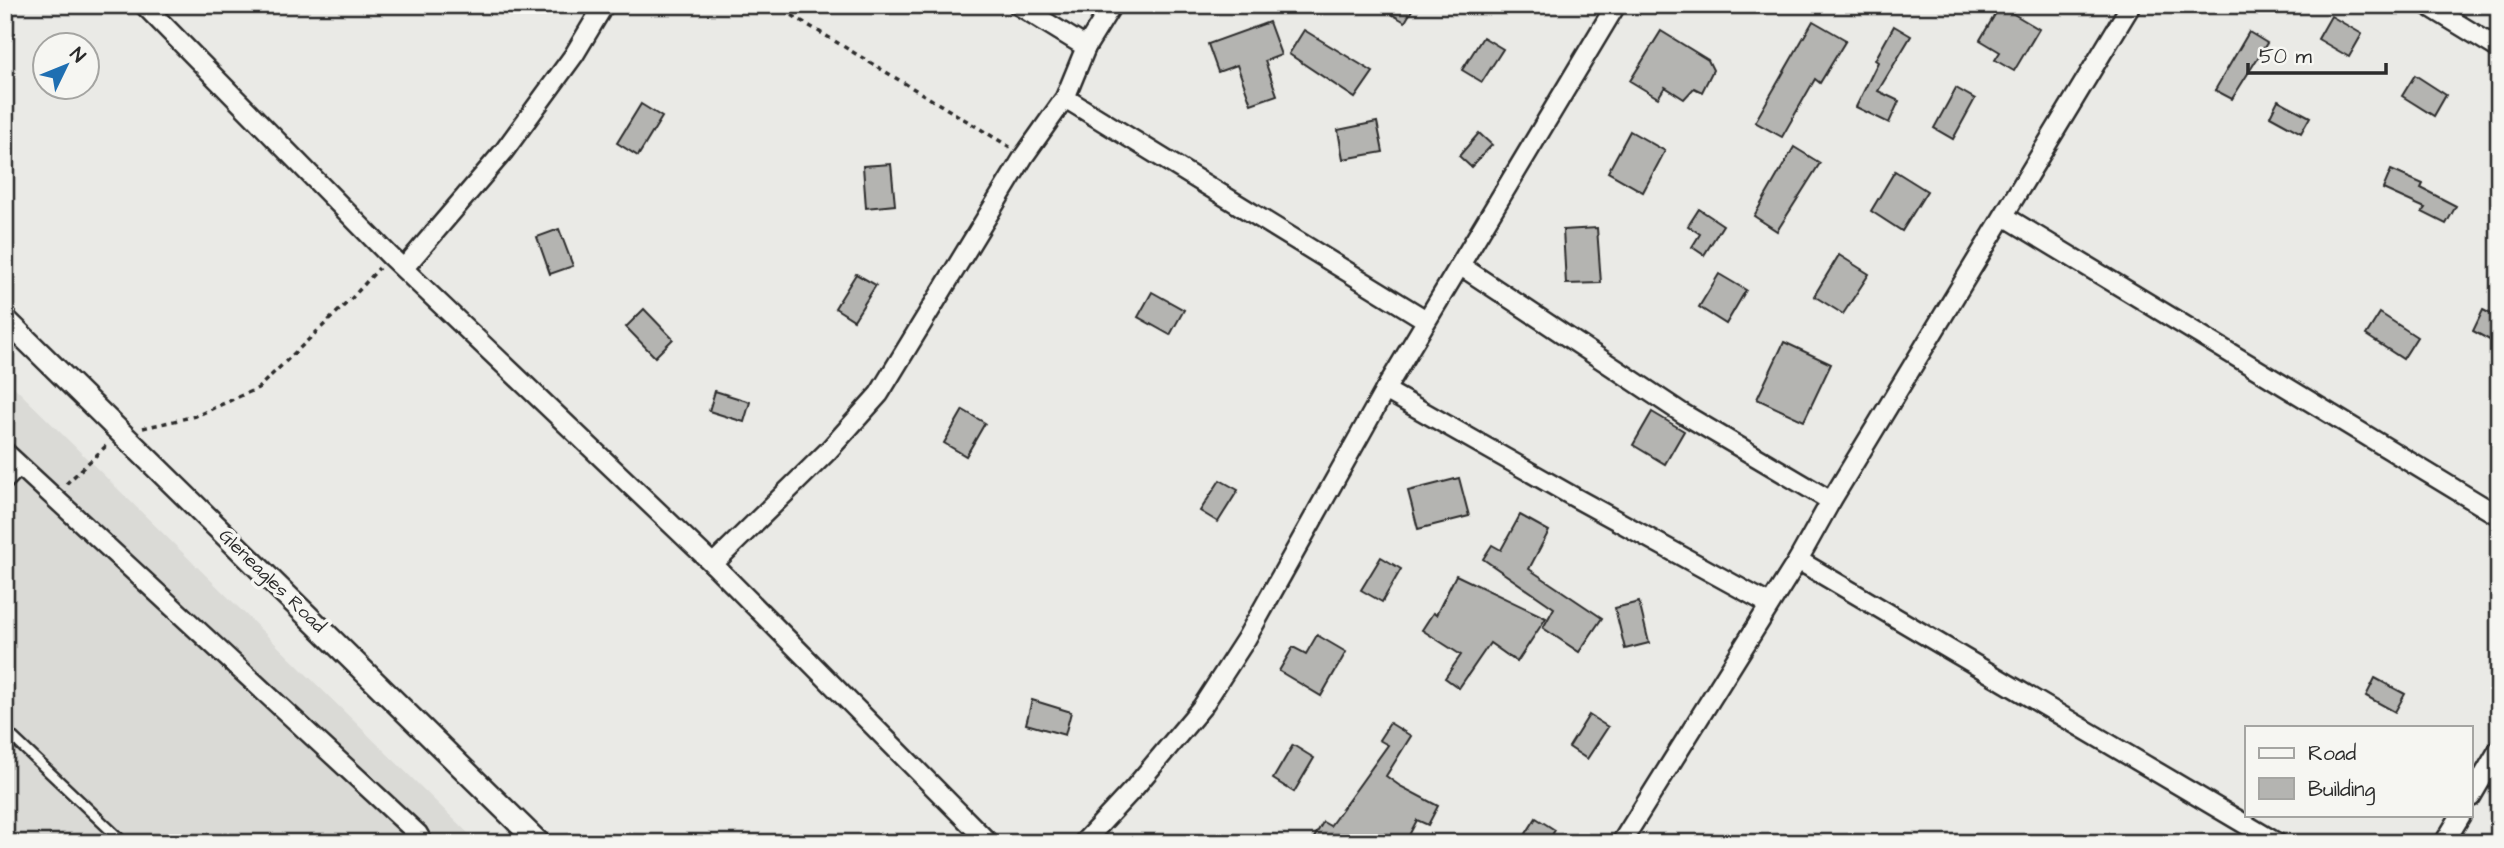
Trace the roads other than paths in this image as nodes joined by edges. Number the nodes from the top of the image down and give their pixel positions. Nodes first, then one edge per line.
1 (144, 5) edge
2 (604, 5) edge
3 (1018, 5) edge
4 (1112, 5) edge
5 (1616, 5) edge
6 (2131, 5) edge
7 (2427, 5) edge
8 (1086, 47) junction
9 (2499, 49) edge
10 (1065, 98) junction
11 (2004, 216) junction
12 (397, 262) junction
13 (1461, 266) junction
14 (5, 318) edge
15 (1426, 320) junction
16 (1385, 390) junction
17 (5, 452) edge
18 (22, 469) junction
19 (5, 486) edge
20 (1831, 501) junction
21 (2499, 516) edge
22 (1798, 560) junction
23 (713, 564) junction
24 (1769, 604) junction
25 (5, 730) edge
26 (2497, 758) edge
27 (2472, 796) edge
28 (2459, 816) edge
29 (124, 843) edge
30 (424, 843) edge
31 (539, 843) edge
32 (989, 843) edge
33 (1083, 843) edge
34 (1621, 843) edge
35 (2277, 843) edge
36 (2444, 843) edge

1 - 12 street
2 - 12 street
3 - 8 street
4 - 8 street
5 - 13 street
6 - 11 street
7 - 9 street
8 - 10 street
10 - 15 street
10 - 23 street
11 - 20 street
11 - 21 street
12 - 23 street
13 - 15 street
13 - 20 street
14 - 31 street, Gleneagles Road
15 - 16 street
16 - 24 street
16 - 33 street
17 - 18 street
18 - 19 lane
18 - 30 street
20 - 22 street
22 - 24 street
22 - 35 street
23 - 32 street
24 - 34 street
25 - 29 lane
26 - 27 street
28 - 36 street

